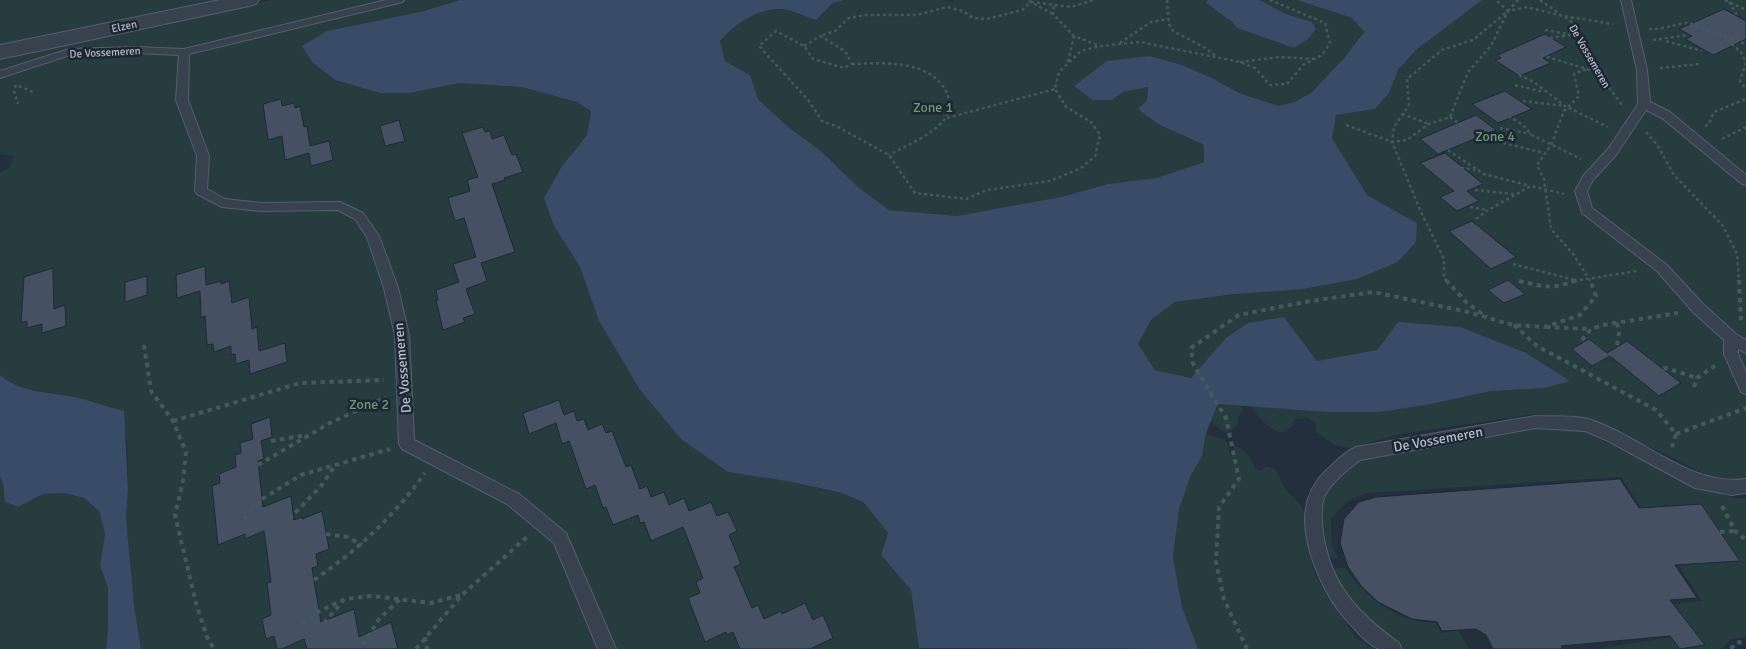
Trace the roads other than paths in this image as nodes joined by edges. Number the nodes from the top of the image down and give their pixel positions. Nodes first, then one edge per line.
1 (248, 0) edge
2 (399, 0) edge
3 (1626, 0) edge
4 (0, 52) edge
5 (184, 52) junction
6 (0, 75) edge
7 (1644, 104) junction
8 (1746, 181) edge
9 (1731, 338) junction
10 (1745, 346) edge
11 (1746, 388) edge
12 (1746, 486) edge
13 (607, 649) edge
14 (1393, 649) edge

1 - 4 street, Elzen
2 - 5 lane, De Vossemeren
3 - 7 lane
5 - 6 lane, De Vossemeren
5 - 13 lane, De Vossemeren
7 - 8 lane
7 - 9 lane
9 - 10 lane
9 - 11 lane
12 - 14 lane, De Vossemeren

